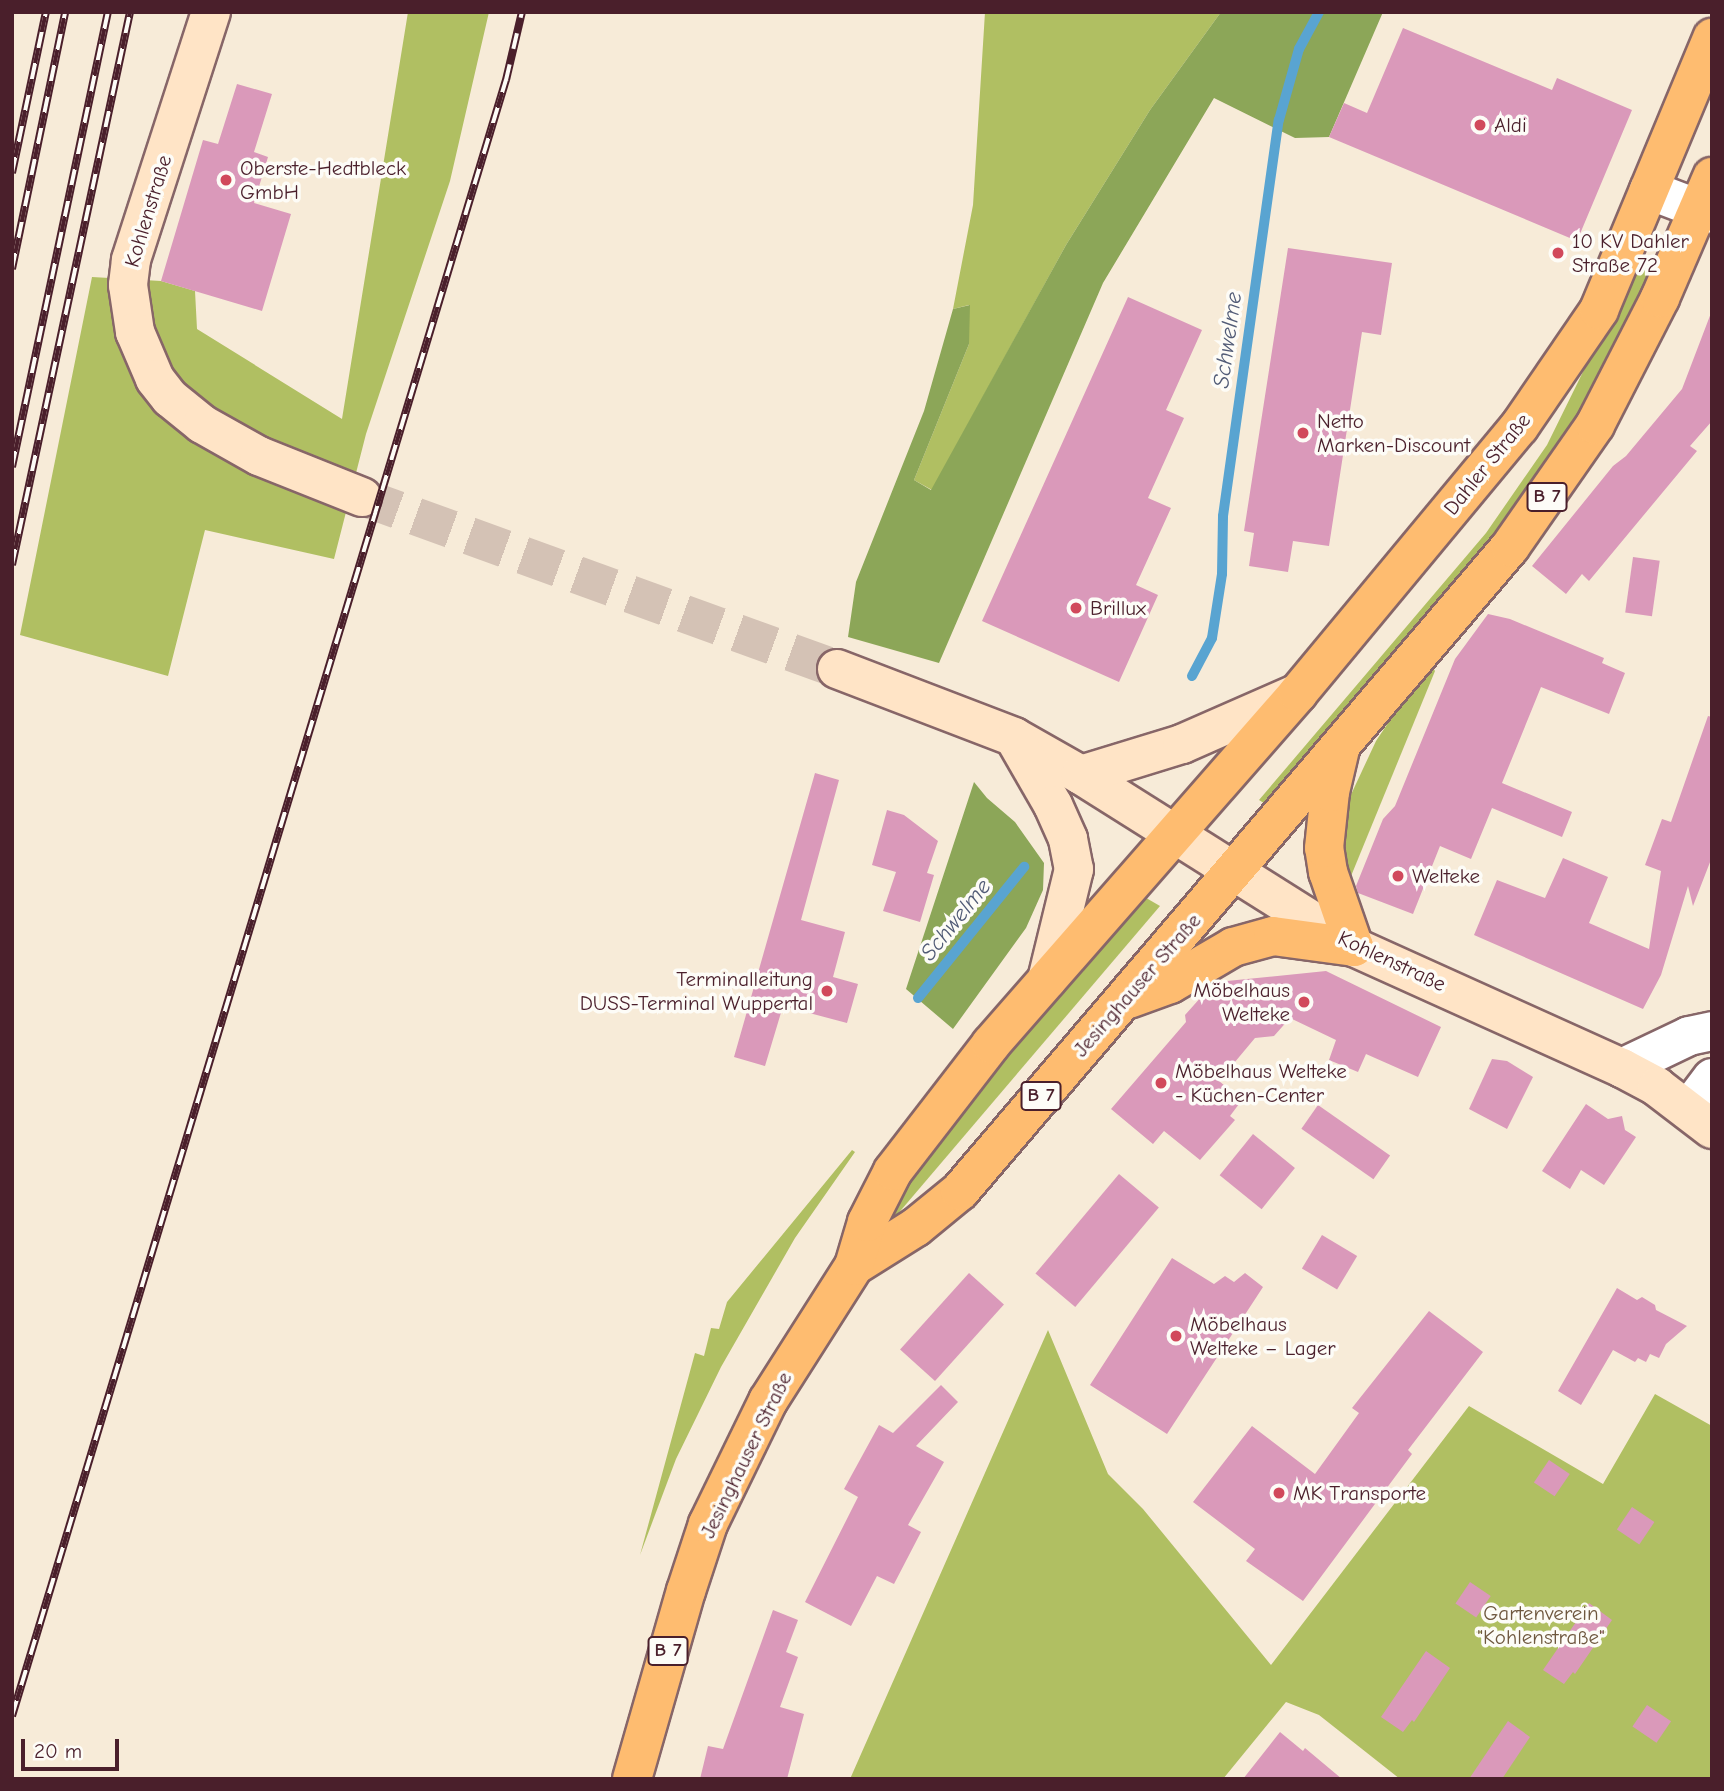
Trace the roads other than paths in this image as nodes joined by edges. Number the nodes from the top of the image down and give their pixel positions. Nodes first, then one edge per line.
1 (211, 12) edge
2 (1712, 38) edge
3 (1648, 190) junction
4 (1707, 200) edge
5 (362, 497) tunnel mouth
6 (837, 669) tunnel mouth
7 (1298, 693) junction
8 (1014, 737) junction
9 (1340, 747) junction
10 (1081, 775) junction
11 (1175, 834) junction
12 (1234, 871) junction
13 (1354, 947) junction
14 (1047, 980) junction
15 (1122, 1002) junction
16 (1712, 1031) edge
17 (1622, 1068) junction
18 (1712, 1079) edge
19 (1700, 1120) edge
20 (854, 1266) junction
21 (632, 1779) edge

1 - 5 street, Kohlenstraße
2 - 3 main road, Dahler Straße / B 7
3 - 4 street
3 - 7 main road, Dahler Straße / B 7
4 - 9 main road, B 7
6 - 8 street, Kohlenstraße
7 - 10 street
7 - 11 main road, Dahler Straße / B 7
8 - 10 street, Kohlenstraße
8 - 14 street
9 - 12 main road, B 7
9 - 13 main road
10 - 11 street, Kohlenstraße
11 - 12 street, Kohlenstraße
11 - 14 main road, Jesinghauser Straße / B 7
12 - 13 street, Kohlenstraße
12 - 15 main road, Jesinghauser Straße / B 7
13 - 15 main road
13 - 17 street, Kohlenstraße
14 - 20 main road, Jesinghauser Straße / B 7
15 - 20 main road, Jesinghauser Straße / B 7
16 - 17 street
17 - 19 street, Kohlenstraße
18 - 19 street
20 - 21 main road, Jesinghauser Straße / B 7

